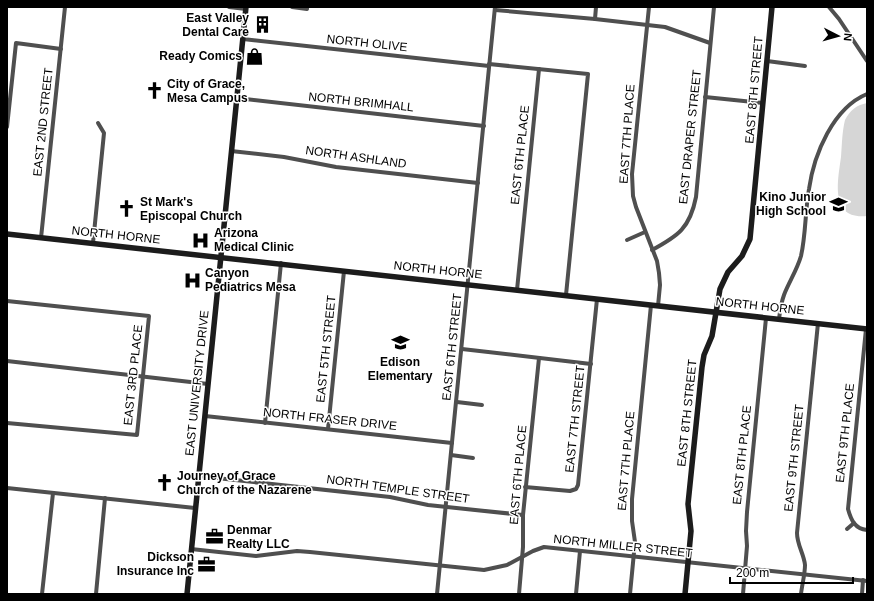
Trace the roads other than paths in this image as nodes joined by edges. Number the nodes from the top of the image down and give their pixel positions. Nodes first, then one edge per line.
1 (65, 7) edge
2 (229, 7) edge
3 (292, 7) edge
4 (596, 7) edge
5 (649, 7) edge
6 (714, 7) edge
7 (772, 7) edge
8 (829, 7) edge
9 (246, 8) edge
10 (307, 8) edge
11 (495, 9) edge
12 (595, 19) junction
13 (647, 25) junction
14 (243, 39) junction
15 (710, 42) junction
16 (61, 49) junction
17 (767, 61) junction
18 (867, 61) edge
19 (489, 65) junction
20 (805, 66) dead end
21 (539, 69) junction
22 (867, 94) edge
23 (705, 97) junction
24 (237, 98) junction
25 (763, 102) junction
26 (98, 123) dead end
27 (484, 126) junction
28 (7, 127) edge
29 (231, 151) junction
30 (478, 183) junction
31 (645, 232) junction
32 (7, 234) edge
33 (41, 238) junction
34 (627, 240) dead end
35 (94, 243) junction
36 (652, 250) junction
37 (220, 257) junction
38 (281, 263) junction
39 (344, 271) junction
40 (468, 285) junction
41 (517, 290) junction
42 (566, 295) junction
43 (597, 298) junction
44 (7, 301) edge
45 (651, 305) junction
46 (658, 306) junction
47 (716, 312) junction
48 (766, 318) junction
49 (778, 319) junction
50 (818, 323) junction
51 (867, 329) edge
52 (462, 350) junction
53 (538, 358) junction
54 (7, 361) edge
55 (591, 364) junction
56 (143, 376) junction
57 (208, 384) junction
58 (457, 402) junction
59 (482, 405) dead end
60 (205, 416) junction
61 (7, 423) edge
62 (265, 423) junction
63 (328, 429) junction
64 (452, 443) junction
65 (451, 455) junction
66 (473, 458) dead end
67 (198, 476) junction
68 (525, 487) junction
69 (7, 488) edge
70 (53, 493) junction
71 (104, 498) junction
72 (446, 506) junction
73 (195, 508) junction
74 (522, 514) junction
75 (854, 523) junction
76 (847, 529) dead end
77 (867, 530) edge
78 (191, 550) junction
79 (580, 550) junction
80 (523, 556) junction
81 (634, 556) junction
82 (688, 563) junction
83 (440, 566) junction
84 (746, 569) junction
85 (803, 574) junction
86 (865, 580) edge
87 (42, 594) edge
88 (96, 594) edge
89 (187, 594) edge
90 (437, 594) edge
91 (519, 594) edge
92 (576, 594) edge
93 (630, 594) edge
94 (685, 594) edge
95 (743, 594) edge
96 (801, 594) edge
97 (862, 594) edge

1 - 16 street, EAST 2ND STREET
2 - 9 street
3 - 10 street
4 - 12 street
5 - 13 street, EAST 7TH PLACE
6 - 15 street, EAST DRAPER STREET
7 - 17 street, EAST 8TH STREET
8 - 18 street
9 - 14 street, EAST UNIVERSITY DRIVE
11 - 12 street
11 - 19 street, EAST 6TH STREET
12 - 13 street
13 - 15 street
13 - 31 street, EAST 7TH PLACE
14 - 19 street, NORTH OLIVE
14 - 24 street, EAST UNIVERSITY DRIVE
15 - 23 street, EAST DRAPER STREET
16 - 28 street
16 - 33 street, EAST 2ND STREET
17 - 20 street
17 - 25 street, EAST 8TH STREET
19 - 21 street, NORTH OLIVE
19 - 27 street, EAST 6TH STREET
21 - 41 street, EAST 6TH PLACE
21 - 42 street, NORTH OLIVE
22 - 49 street
23 - 25 street
23 - 36 street, EAST DRAPER STREET
24 - 27 street, NORTH BRIMHALL
24 - 29 street, EAST UNIVERSITY DRIVE
25 - 47 street, EAST 8TH STREET
26 - 35 street
27 - 30 street, EAST 6TH STREET
29 - 30 street, NORTH ASHLAND
29 - 37 street, EAST UNIVERSITY DRIVE
30 - 40 street, EAST 6TH STREET
31 - 34 street
31 - 36 street, EAST 7TH PLACE
32 - 33 street, NORTH HORNE
33 - 35 street, NORTH HORNE
35 - 37 street, NORTH HORNE
36 - 46 street, EAST 7TH PLACE
37 - 38 street, NORTH HORNE
37 - 57 street, EAST UNIVERSITY DRIVE
38 - 39 street, NORTH HORNE
38 - 62 street
39 - 40 street, NORTH HORNE
39 - 63 street, EAST 5TH STREET
40 - 41 street, NORTH HORNE
40 - 52 street, EAST 6TH STREET
41 - 42 street, NORTH HORNE
42 - 43 street, NORTH HORNE
43 - 45 street, NORTH HORNE
43 - 55 street, EAST 7TH STREET
44 - 56 street, EAST 3RD PLACE
45 - 46 street, NORTH HORNE
45 - 81 street, EAST 7TH PLACE
46 - 47 street, NORTH HORNE
47 - 48 street, NORTH HORNE
47 - 82 street, EAST 8TH STREET
48 - 49 street, NORTH HORNE
48 - 84 street, EAST 8TH PLACE
49 - 50 street, NORTH HORNE
50 - 51 street, NORTH HORNE
50 - 85 street, EAST 9TH STREET
51 - 75 street, EAST 9TH PLACE
52 - 53 street
52 - 58 street, EAST 6TH STREET
53 - 55 street
53 - 68 street, EAST 6TH PLACE
54 - 56 street
55 - 68 street, EAST 7TH STREET
56 - 57 street
56 - 61 street, EAST 3RD PLACE
57 - 60 street, EAST UNIVERSITY DRIVE
58 - 59 street
58 - 64 street, EAST 6TH STREET
60 - 62 street, NORTH FRASER DRIVE
60 - 67 street, EAST UNIVERSITY DRIVE
62 - 63 street, NORTH FRASER DRIVE
63 - 64 street, NORTH FRASER DRIVE
64 - 65 street, EAST 6TH STREET
65 - 66 street
65 - 72 street, EAST 6TH STREET
67 - 72 street, NORTH TEMPLE STREET
67 - 73 street, EAST UNIVERSITY DRIVE
68 - 74 street, EAST 6TH PLACE
69 - 70 street
70 - 71 street
70 - 87 street
71 - 73 street
71 - 88 street
72 - 74 street, NORTH TEMPLE STREET
72 - 83 street, EAST 6TH STREET
73 - 78 street, EAST UNIVERSITY DRIVE
74 - 80 street, EAST 6TH PLACE
75 - 76 street
75 - 77 street
78 - 83 street, NORTH MILLER STREET
78 - 89 street, EAST UNIVERSITY DRIVE
79 - 80 street, NORTH MILLER STREET
79 - 81 street, NORTH MILLER STREET
79 - 92 street
80 - 83 street, NORTH MILLER STREET
80 - 91 street, EAST 6TH PLACE
81 - 82 street, NORTH MILLER STREET
81 - 93 street, EAST 7TH PLACE
82 - 84 street, NORTH MILLER STREET
82 - 94 street, EAST 8TH STREET
83 - 90 street, EAST 6TH STREET
84 - 85 street, NORTH MILLER STREET
84 - 95 street, EAST 8TH PLACE
85 - 86 street, NORTH MILLER STREET
85 - 96 street, EAST 9TH STREET
86 - 97 street

